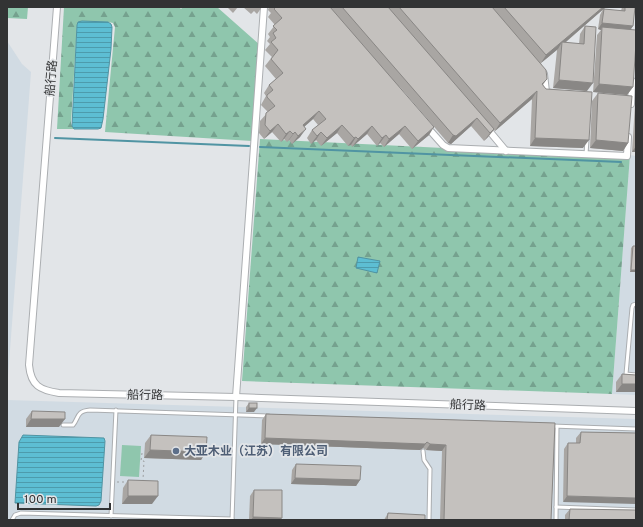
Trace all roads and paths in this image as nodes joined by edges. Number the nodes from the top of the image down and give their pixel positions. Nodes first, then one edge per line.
1 (57, 7) edge
2 (264, 7) edge
3 (540, 68) edge
4 (633, 76) edge
5 (561, 94) edge
6 (624, 99) edge
7 (634, 100) edge
8 (630, 114) edge
9 (422, 121) edge
10 (480, 121) edge
11 (629, 128) edge
12 (587, 133) edge
13 (506, 151) junction
14 (586, 154) junction
15 (636, 304) edge
16 (636, 375) edge
17 (236, 397) junction
18 (116, 410) junction
19 (636, 411) edge
20 (235, 415) junction
21 (275, 416) edge
22 (63, 425) edge
23 (550, 426) edge
24 (557, 427) junction
25 (636, 429) edge
26 (423, 451) dead end
27 (142, 454) dead end
28 (112, 482) junction
29 (128, 482) edge
30 (143, 482) edge
31 (556, 507) junction
32 (636, 510) edge
33 (111, 516) junction
34 (12, 520) edge
35 (232, 520) edge
36 (429, 520) edge
37 (556, 520) edge

1 - 17 street, 船行路
2 - 17 street
3 - 5 street
4 - 7 street
6 - 7 street
7 - 8 street
9 - 13 street
10 - 13 street
11 - 14 street
12 - 14 lane
13 - 14 street
15 - 16 lane
17 - 19 street, 船行路
17 - 20 lane
18 - 20 lane
18 - 22 lane
18 - 28 lane
20 - 21 lane
20 - 35 lane
23 - 24 lane
24 - 25 lane
24 - 31 lane
26 - 36 lane
27 - 30 path
28 - 29 path
28 - 33 lane
31 - 32 lane
31 - 37 lane
33 - 34 lane
33 - 35 lane

